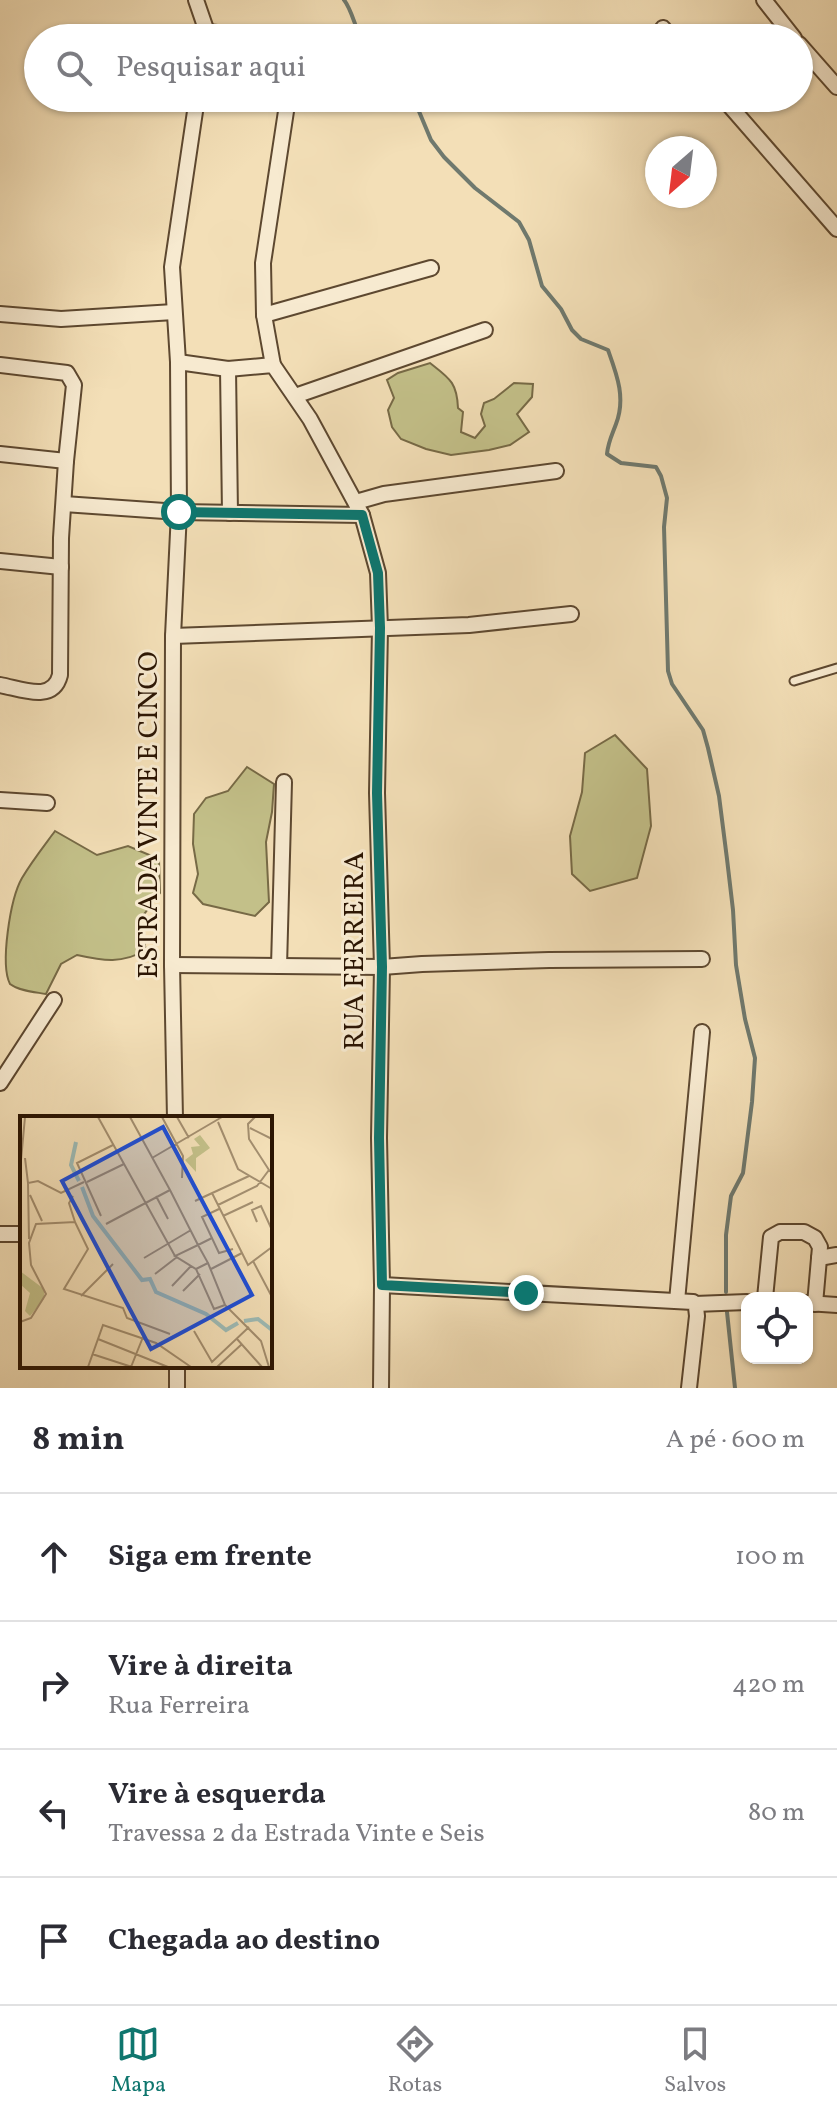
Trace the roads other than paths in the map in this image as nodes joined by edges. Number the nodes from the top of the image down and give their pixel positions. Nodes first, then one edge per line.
1 (196, 0) edge
2 (764, 0) edge
3 (204, 24) edge
4 (783, 24) edge
5 (813, 60) edge
6 (837, 87) edge
7 (195, 112) edge
8 (286, 112) edge
9 (735, 112) edge
10 (837, 229) edge
11 (431, 268) dead end
12 (174, 312) junction
13 (0, 314) edge
14 (264, 315) junction
15 (485, 330) dead end
16 (178, 362) junction
17 (0, 365) edge
18 (273, 365) junction
19 (228, 369) junction
20 (295, 396) junction
21 (0, 454) edge
22 (66, 461) junction
23 (556, 471) dead end
24 (64, 504) junction
25 (359, 509) junction
26 (179, 512) junction
27 (230, 513) junction
28 (0, 561) edge
29 (61, 567) junction
30 (571, 614) dead end
31 (380, 628) junction
32 (173, 636) junction
33 (837, 668) edge
34 (794, 681) dead end
35 (0, 685) edge
36 (284, 782) dead end
37 (0, 800) edge
38 (47, 803) dead end
39 (702, 959) dead end
40 (172, 965) junction
41 (279, 966) junction
42 (382, 967) junction
43 (54, 1000) dead end
44 (702, 1032) dead end
45 (0, 1083) edge
46 (175, 1116) edge
47 (837, 1255) edge
48 (819, 1258) junction
49 (382, 1285) junction
50 (766, 1292) edge
51 (813, 1292) edge
52 (677, 1301) junction
53 (741, 1302) edge
54 (695, 1304) junction
55 (813, 1304) edge
56 (837, 1305) edge
57 (381, 1388) edge
58 (689, 1388) edge

1 - 3 street
2 - 4 street
5 - 6 street
7 - 12 street, ESTRADA VINTE E CINCO
8 - 14 street
9 - 10 street
11 - 14 street
12 - 13 street
12 - 16 street, ESTRADA VINTE E CINCO
14 - 18 street
15 - 20 street
16 - 19 street
16 - 26 street, ESTRADA VINTE E CINCO
17 - 22 street
18 - 19 street
18 - 20 street, RUA FERREIRA
19 - 27 street
20 - 25 street, RUA FERREIRA
21 - 22 street
22 - 24 street
23 - 25 street
24 - 26 street
24 - 29 street
25 - 27 street
25 - 31 street, RUA FERREIRA
26 - 27 street
26 - 32 street, ESTRADA VINTE E CINCO
28 - 29 street
29 - 35 street
30 - 31 street
31 - 32 street
31 - 42 street, RUA FERREIRA
32 - 40 street, ESTRADA VINTE E CINCO
33 - 34 lane
36 - 41 street
37 - 38 street
39 - 42 street
40 - 41 street
40 - 46 street, ESTRADA VINTE E CINCO
41 - 42 street
42 - 49 street, RUA FERREIRA
43 - 45 street
44 - 52 street
47 - 48 street
48 - 50 street
48 - 51 street
49 - 52 street
49 - 57 street, RUA FERREIRA
52 - 54 street
53 - 54 street
54 - 58 street
55 - 56 street

